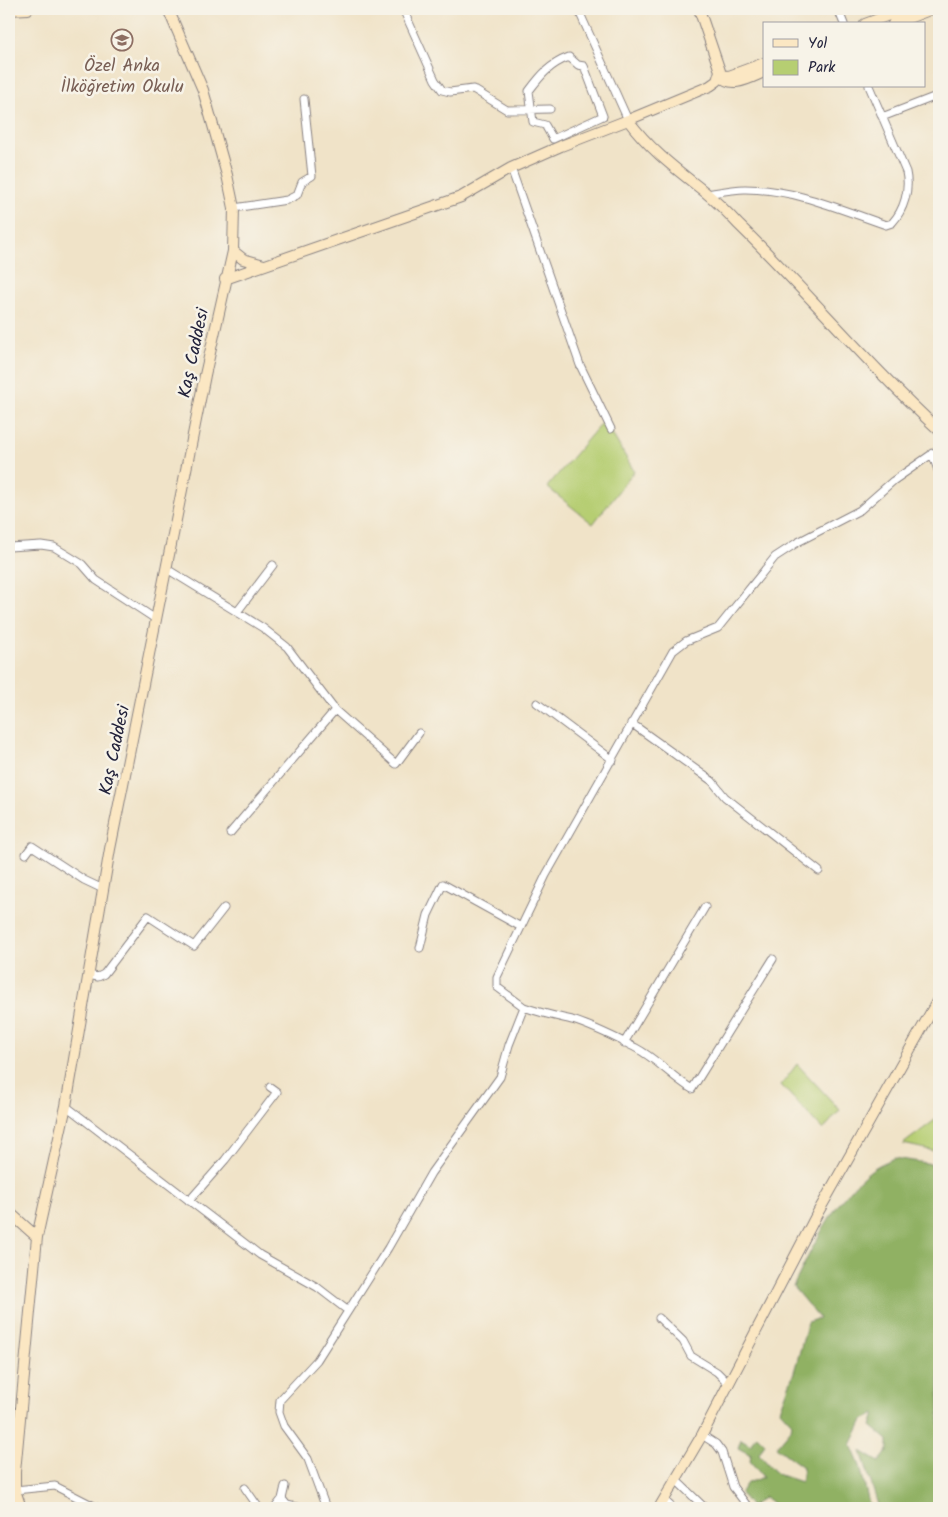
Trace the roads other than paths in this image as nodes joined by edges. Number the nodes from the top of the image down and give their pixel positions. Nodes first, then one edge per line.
1 (168, 9) edge
2 (404, 9) edge
3 (699, 9) edge
4 (838, 9) edge
5 (905, 9) edge
6 (932, 9) edge
7 (579, 12) edge
8 (843, 22) edge
9 (871, 22) edge
10 (897, 22) edge
11 (763, 63) edge
12 (763, 72) edge
13 (719, 75) junction
14 (870, 88) edge
15 (939, 95) edge
16 (304, 99) dead end
17 (550, 109) dead end
18 (531, 110) junction
19 (882, 117) junction
20 (628, 120) junction
21 (511, 168) junction
22 (707, 194) junction
23 (234, 208) junction
24 (233, 251) junction
25 (267, 265) junction
26 (225, 279) junction
27 (611, 429) dead end
28 (939, 430) edge
29 (939, 442) edge
30 (939, 449) edge
31 (932, 453) junction
32 (939, 473) edge
33 (9, 546) edge
34 (273, 565) dead end
35 (168, 569) junction
36 (237, 612) junction
37 (157, 620) junction
38 (537, 703) dead end
39 (335, 710) junction
40 (631, 723) junction
41 (419, 733) dead end
42 (614, 760) junction
43 (230, 833) dead end
44 (26, 854) dead end
45 (819, 871) dead end
46 (103, 890) junction
47 (705, 907) dead end
48 (224, 908) dead end
49 (521, 927) junction
50 (420, 948) dead end
51 (773, 959) dead end
52 (88, 974) junction
53 (939, 998) edge
54 (524, 1007) junction
55 (624, 1043) junction
56 (270, 1087) dead end
57 (66, 1106) junction
58 (189, 1202) junction
59 (9, 1212) edge
60 (37, 1237) junction
61 (347, 1310) junction
62 (659, 1318) dead end
63 (728, 1383) junction
64 (702, 1436) junction
65 (12, 1472) edge
66 (676, 1480) junction
67 (285, 1486) dead end
68 (245, 1488) dead end
69 (15, 1490) junction
70 (282, 1499) junction
71 (661, 1504) edge
72 (21, 1508) edge
73 (98, 1508) edge
74 (259, 1508) edge
75 (275, 1508) edge
76 (300, 1508) edge
77 (326, 1508) edge
78 (673, 1508) edge
79 (705, 1508) edge
80 (749, 1508) edge

1 - 23 street, Kaş Caddesi
2 - 18 street
3 - 13 street
4 - 8 street
5 - 9 street
6 - 10 street
7 - 20 street
11 - 13 street
12 - 13 street
13 - 20 street
14 - 19 street
15 - 19 street
16 - 23 street
17 - 18 street
18 - 18 street
19 - 22 street
20 - 21 street
20 - 22 street
21 - 25 street
21 - 27 street
22 - 28 street
23 - 24 street, Kaş Caddesi
24 - 25 street
24 - 26 street, Kaş Caddesi
25 - 26 street
26 - 35 street, Kaş Caddesi
29 - 31 street
30 - 31 street
31 - 32 street
31 - 40 street
33 - 37 street
34 - 36 street
35 - 36 street
35 - 37 street, Kaş Caddesi
36 - 39 street
37 - 46 street, Kaş Caddesi
38 - 42 street
39 - 41 street
39 - 43 street
40 - 42 street
40 - 45 street
42 - 49 street
44 - 46 street
46 - 52 street, Kaş Caddesi
47 - 55 street
48 - 52 street
49 - 50 street
49 - 54 street
51 - 55 street
52 - 57 street, Kaş Caddesi
53 - 63 street
54 - 55 street
54 - 61 street
56 - 58 street
57 - 58 street
57 - 60 street, Kaş Caddesi
58 - 61 street
59 - 60 street
60 - 65 street, Kaş Caddesi
61 - 77 street
62 - 63 street
63 - 64 street
64 - 66 street
64 - 80 street
65 - 69 street, Kaş Caddesi
66 - 71 street
66 - 79 street
67 - 70 street
68 - 74 street
69 - 72 street, Kaş Caddesi
69 - 73 street
70 - 75 street
70 - 76 street
71 - 78 street

